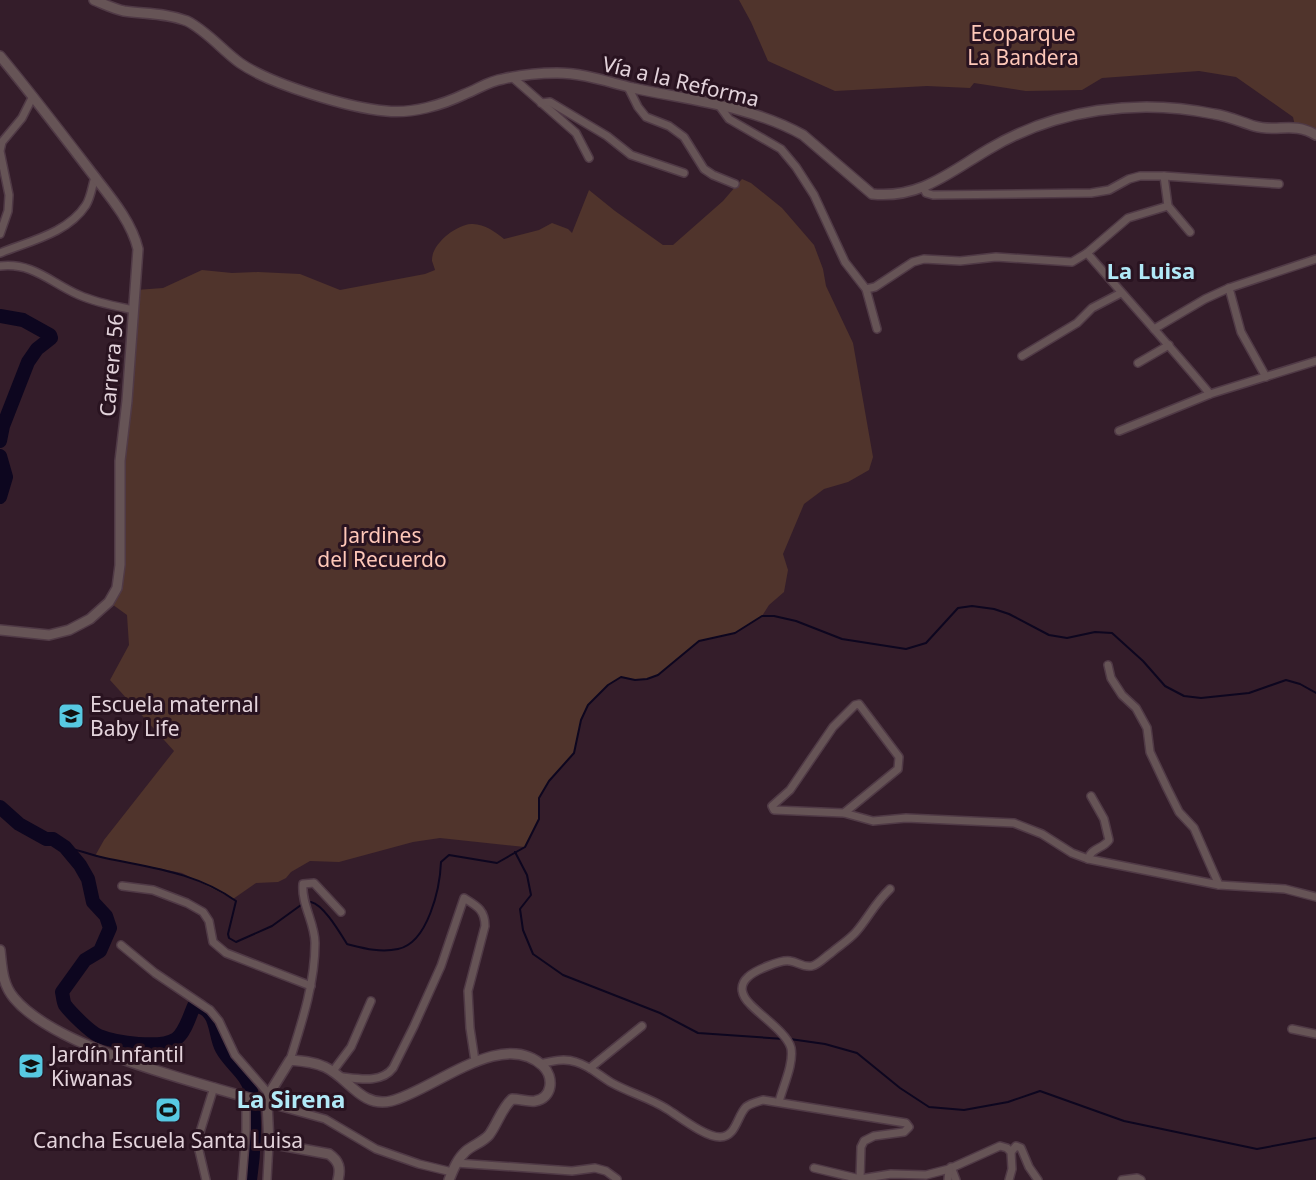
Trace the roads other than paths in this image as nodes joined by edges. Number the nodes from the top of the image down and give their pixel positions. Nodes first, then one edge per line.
1 (94, 0) edge
2 (0, 56) edge
3 (512, 77) junction
4 (628, 87) junction
5 (33, 96) junction
6 (541, 103) junction
7 (718, 104) junction
8 (1316, 135) edge
9 (589, 158) dead end
10 (684, 173) dead end
11 (1164, 176) junction
12 (95, 177) junction
13 (735, 183) dead end
14 (1279, 184) dead end
15 (924, 188) junction
16 (1168, 206) junction
17 (1190, 232) dead end
18 (0, 234) edge
19 (0, 253) edge
20 (1087, 253) junction
21 (1316, 259) edge
22 (0, 266) edge
23 (1229, 288) junction
24 (866, 289) junction
25 (1121, 293) junction
26 (134, 310) junction
27 (877, 329) dead end
28 (1155, 329) junction
29 (1169, 345) junction
30 (1022, 356) dead end
31 (1316, 361) edge
32 (1138, 363) dead end
33 (1266, 377) junction
34 (1210, 394) junction
35 (1119, 430) dead end
36 (0, 630) edge
37 (1108, 665) dead end
38 (1091, 796) dead end
39 (844, 813) junction
40 (1088, 859) junction
41 (1219, 885) junction
42 (122, 886) dead end
43 (890, 889) dead end
44 (1316, 897) edge
45 (341, 912) dead end
46 (121, 945) dead end
47 (0, 950) edge
48 (311, 986) junction
49 (371, 1000) dead end
50 (642, 1026) dead end
51 (1292, 1029) dead end
52 (1316, 1034) edge
53 (290, 1060) junction
54 (475, 1061) junction
55 (540, 1064) junction
56 (590, 1068) junction
57 (333, 1071) junction
58 (343, 1077) junction
59 (214, 1087) junction
60 (244, 1096) junction
61 (266, 1099) junction
62 (779, 1102) junction
63 (269, 1143) junction
64 (1011, 1152) junction
65 (814, 1168) dead end
66 (950, 1168) junction
67 (452, 1172) edge
68 (616, 1179) edge
69 (206, 1180) edge
70 (242, 1180) edge
71 (267, 1180) edge
72 (338, 1180) edge
73 (860, 1180) edge
74 (948, 1180) edge
75 (956, 1180) edge
76 (1009, 1180) edge
77 (1038, 1180) edge
78 (1122, 1180) edge
79 (1141, 1180) edge

1 - 3 street, Vía a la Reforma
2 - 5 street, Carrera 56
3 - 4 street, Vía a la Reforma
3 - 6 street
4 - 7 street, Vía a la Reforma
4 - 13 street
5 - 12 street, Carrera 56
5 - 18 street
6 - 9 street
6 - 10 street
7 - 15 street, Vía a la Reforma
7 - 24 street
8 - 15 street, Vía a la Reforma
11 - 14 street
11 - 15 street
11 - 16 street
12 - 19 street
12 - 26 street, Carrera 56
16 - 17 street
16 - 20 street
20 - 24 street
20 - 25 street
21 - 23 street
22 - 26 street
23 - 28 street
23 - 33 street
24 - 27 street
25 - 28 street
25 - 30 street
26 - 36 street, Carrera 56
28 - 29 street
29 - 32 street
29 - 34 street
31 - 33 street
33 - 34 street
34 - 35 street
37 - 41 street
38 - 40 street
39 - 39 street
39 - 40 street
40 - 41 street
41 - 44 street
42 - 48 street
43 - 62 street
45 - 48 street
46 - 61 street
47 - 59 street
48 - 53 street
49 - 57 street
50 - 56 street
51 - 52 street
53 - 57 street
53 - 61 street
54 - 55 street
54 - 58 street
54 - 58 street
55 - 56 street
55 - 67 street
56 - 62 street
57 - 58 street
59 - 60 street
59 - 69 street
60 - 61 street
60 - 70 street
61 - 63 street
61 - 67 street
62 - 73 street
63 - 71 street
63 - 72 street
64 - 66 street
64 - 76 street
64 - 77 street
65 - 73 street
66 - 73 street
66 - 74 street
66 - 75 street
67 - 68 street
78 - 79 street

